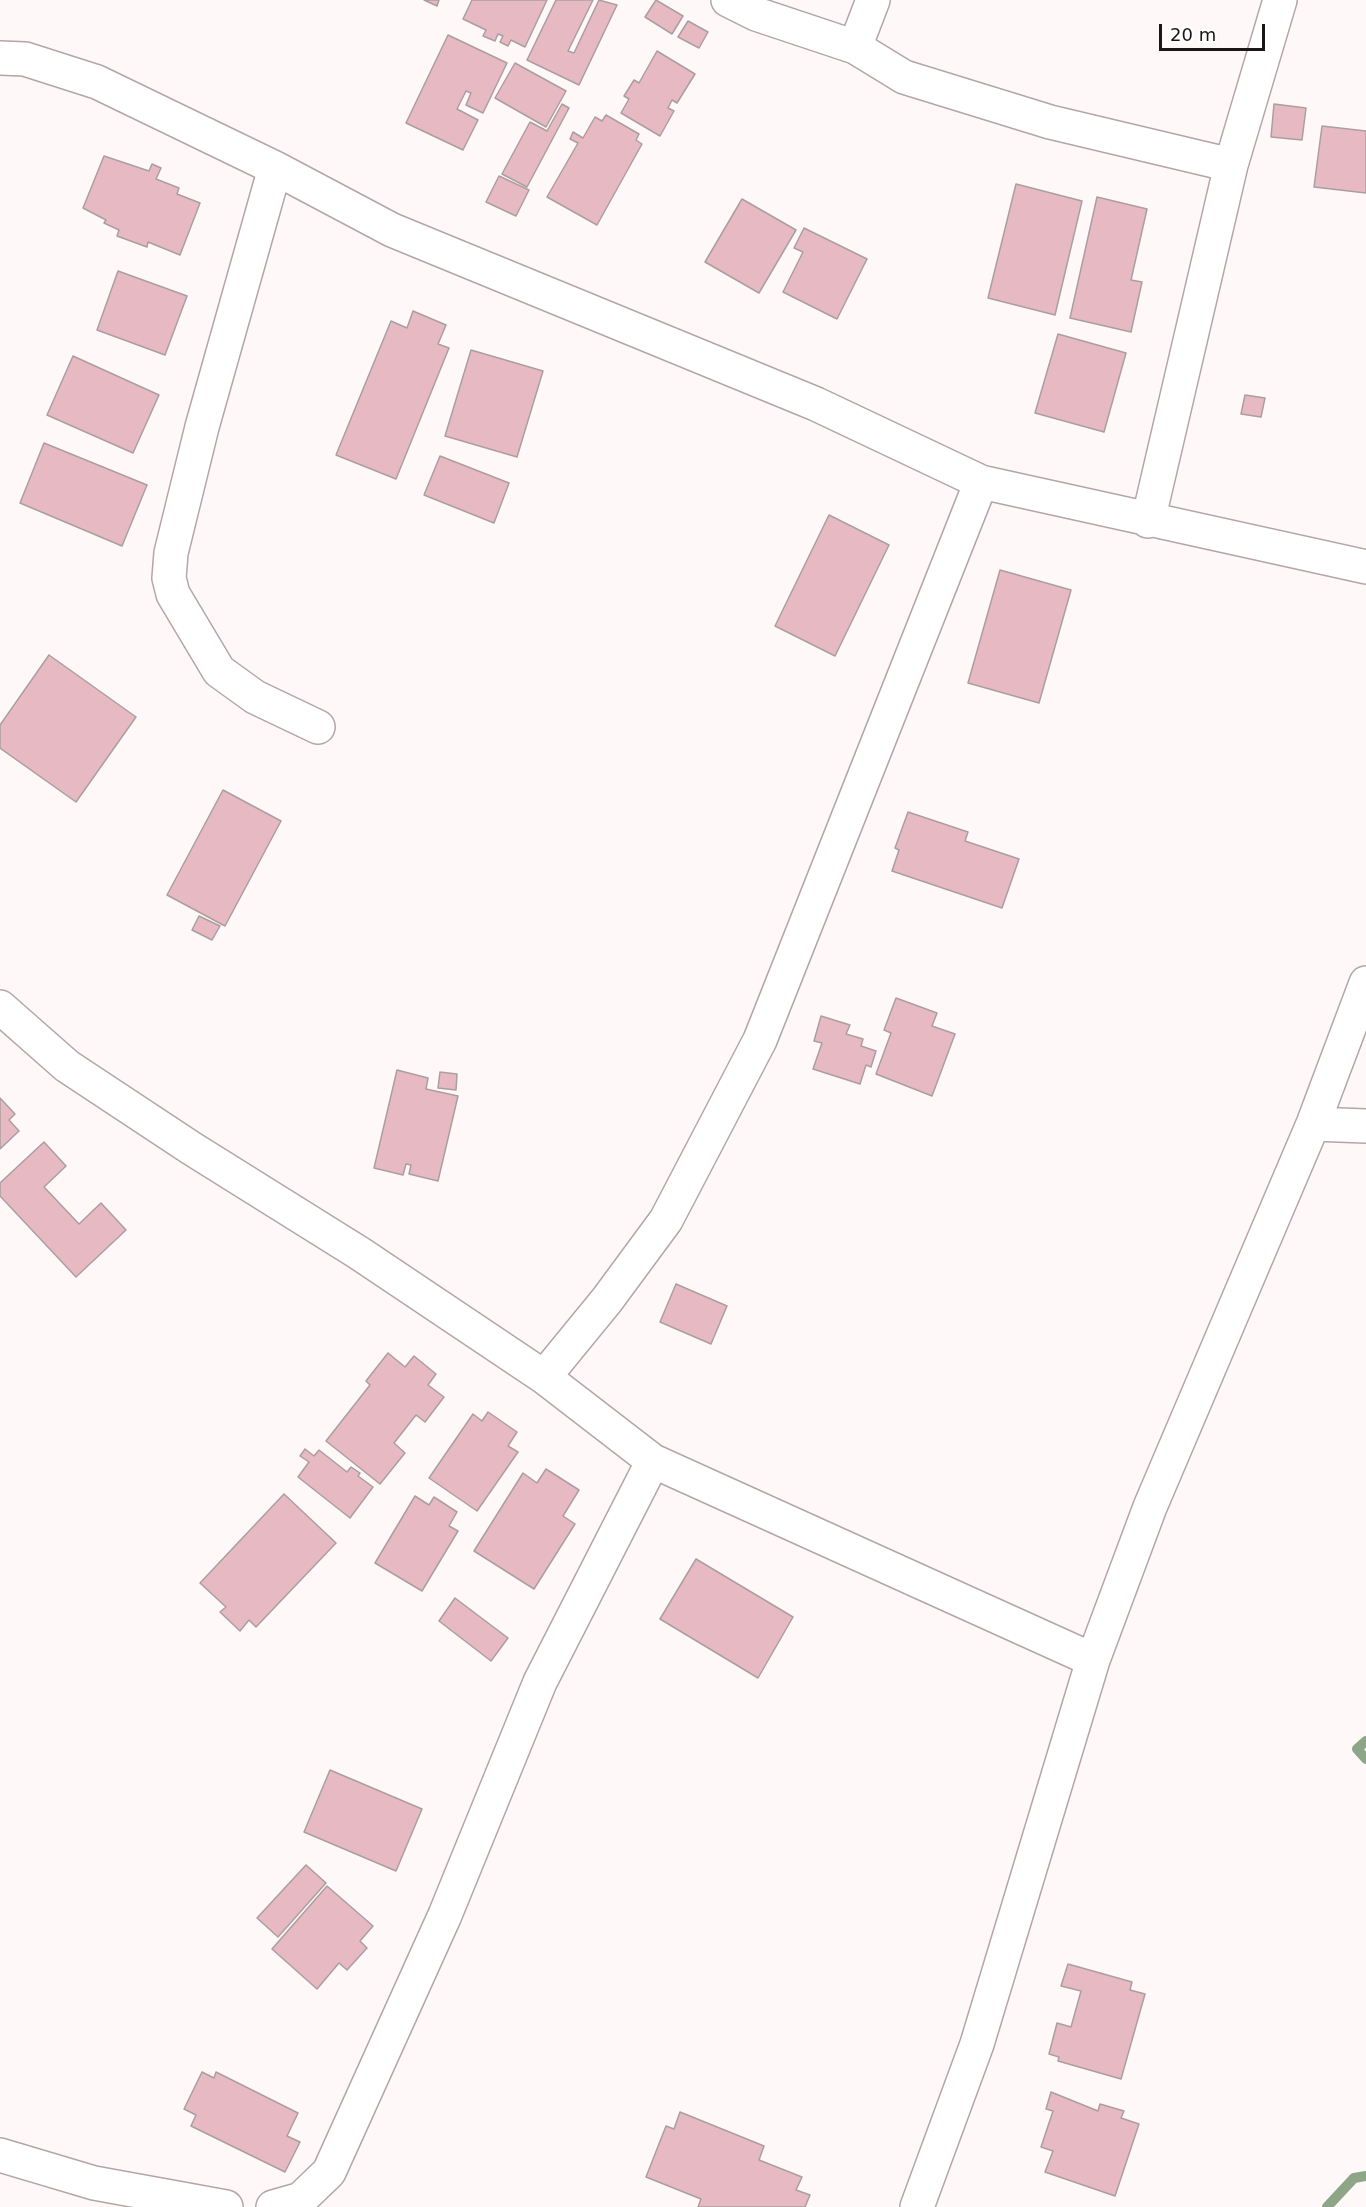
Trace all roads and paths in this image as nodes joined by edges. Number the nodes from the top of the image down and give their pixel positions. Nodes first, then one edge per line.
1 (728, 0) edge
2 (873, 0) edge
3 (1280, 0) edge
4 (855, 47) junction
5 (0, 58) edge
6 (1231, 165) junction
7 (275, 168) junction
8 (981, 482) junction
9 (1148, 521) junction
10 (1366, 567) edge
11 (318, 727) dead end
12 (1366, 983) edge
13 (0, 1007) edge
14 (1312, 1124) junction
15 (1366, 1126) edge
16 (544, 1377) junction
17 (653, 1461) junction
18 (1093, 1660) junction
19 (0, 2155) edge
20 (226, 2207) edge
21 (273, 2207) edge
22 (917, 2207) edge

1 - 4 street
2 - 4 street
3 - 6 street
4 - 6 street
5 - 7 street
6 - 9 street
7 - 8 street
7 - 11 street
8 - 9 street
8 - 16 street
9 - 10 street
12 - 14 street
13 - 16 street
14 - 15 street
14 - 18 street
16 - 17 street
17 - 18 street
17 - 21 street
18 - 22 street
19 - 20 street

